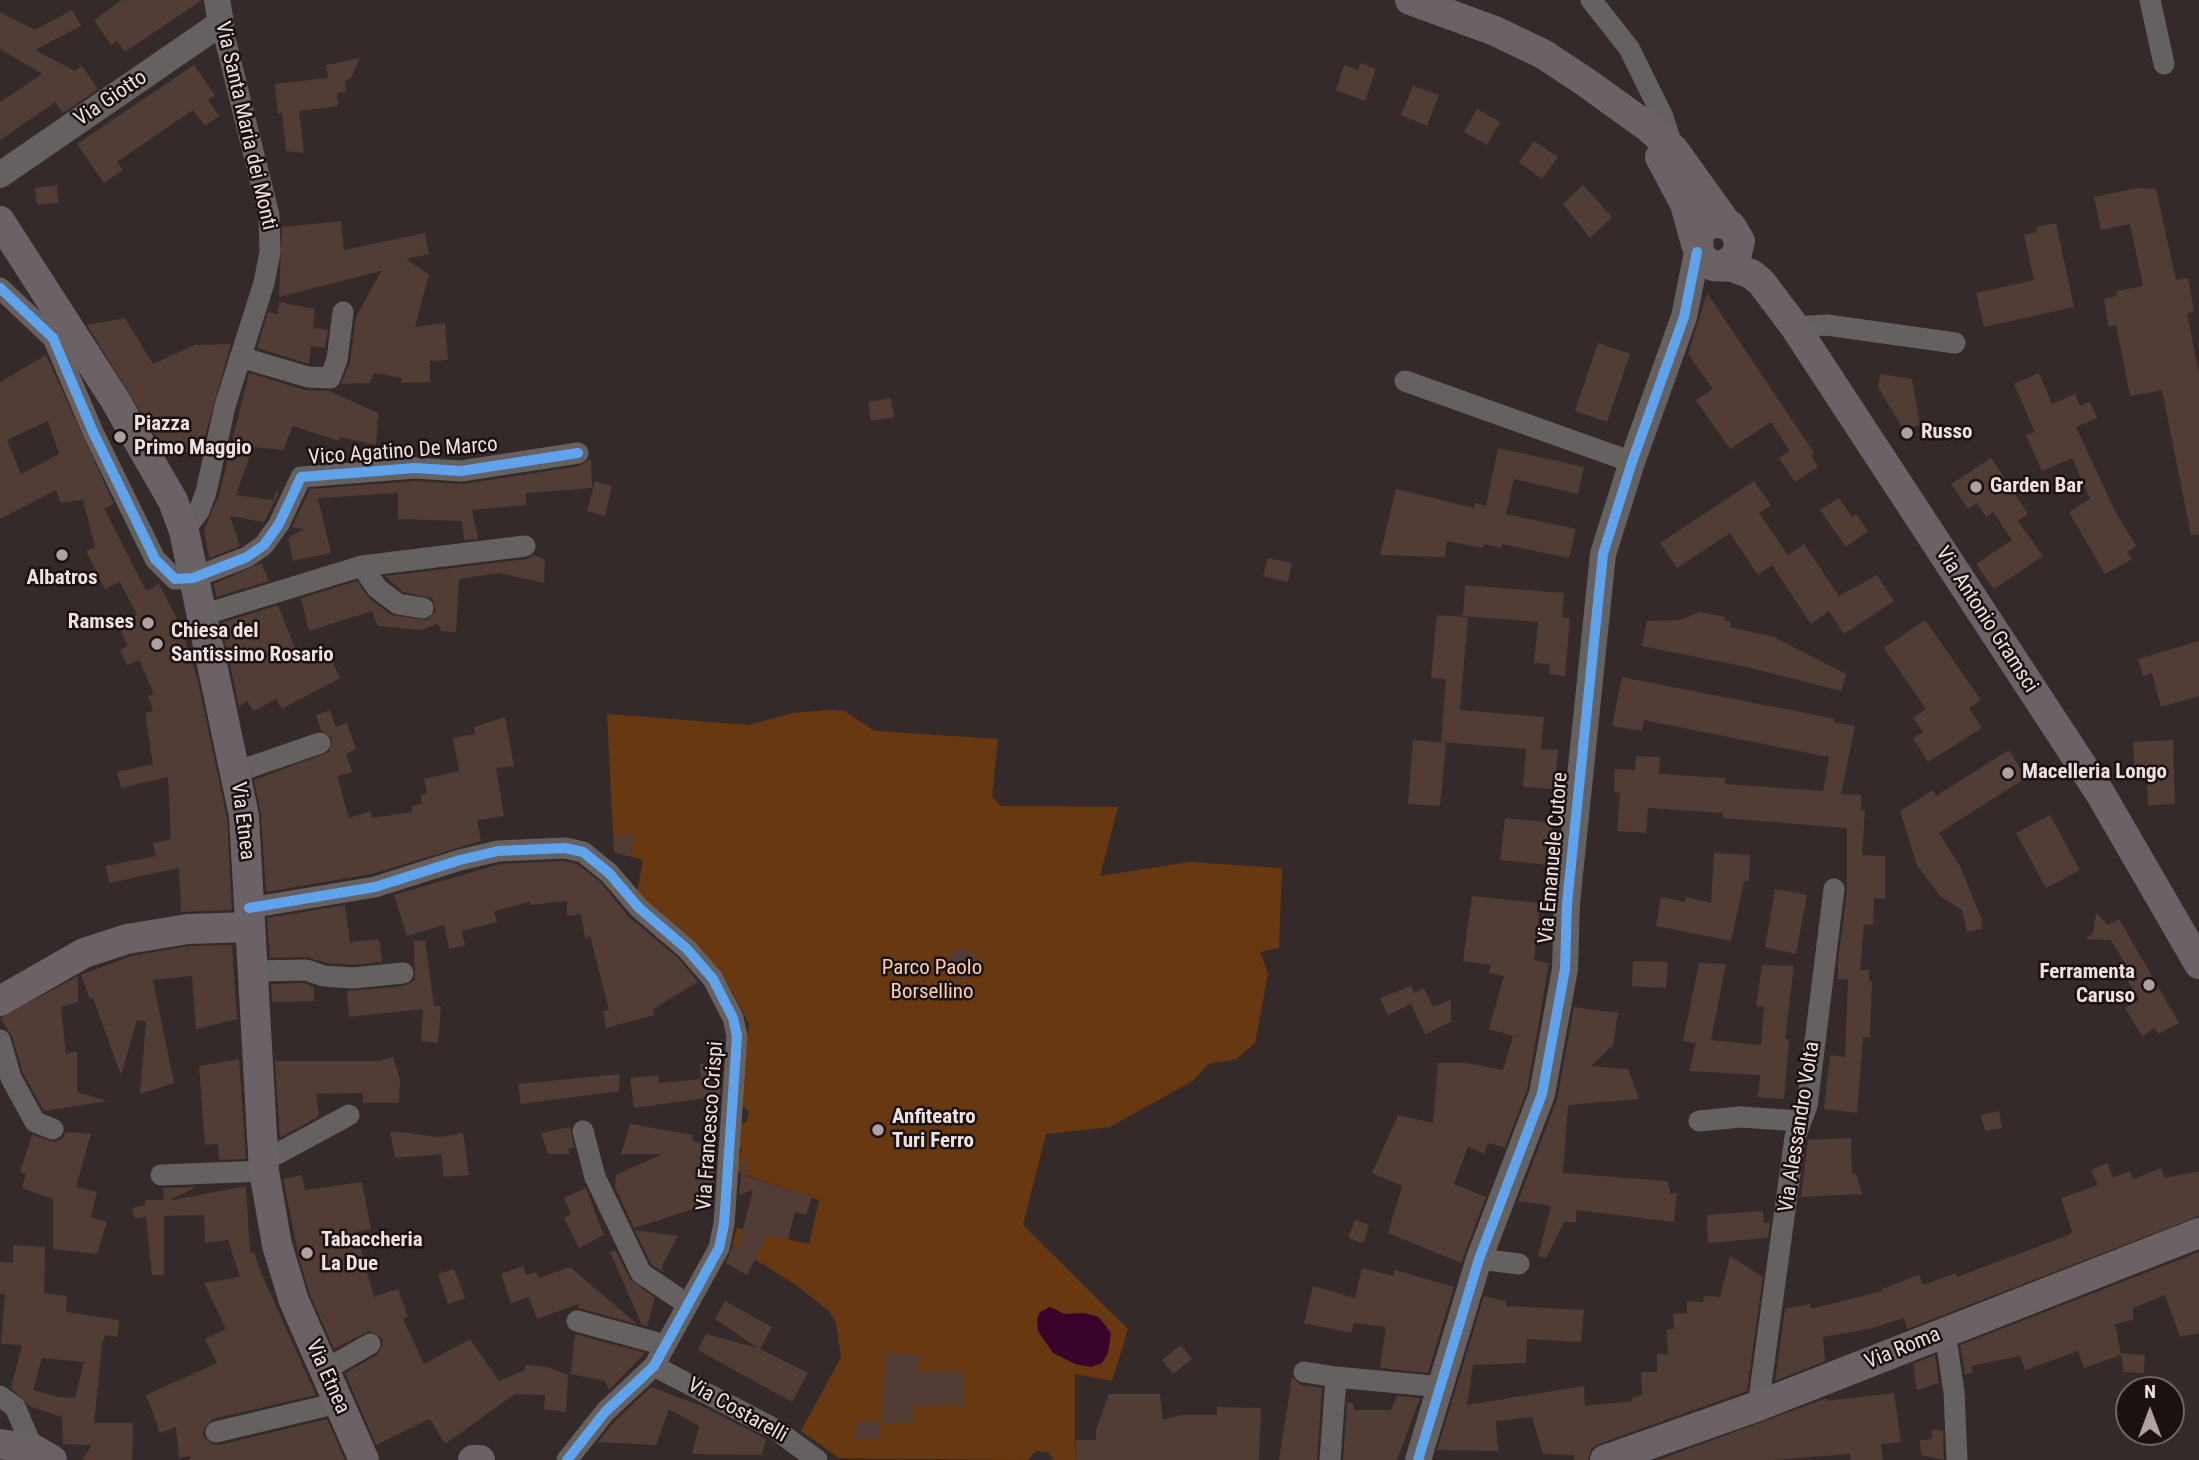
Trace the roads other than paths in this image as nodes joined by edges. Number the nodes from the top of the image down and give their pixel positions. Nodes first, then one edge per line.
1 (1410, 0) edge
2 (1591, 0) edge
3 (2150, 0) edge
4 (219, 12) edge
5 (2164, 64) dead end
6 (1620, 107) junction
7 (1674, 150) junction
8 (0, 175) edge
9 (0, 220) edge
10 (1733, 230) junction
11 (1705, 254) junction
12 (1761, 282) junction
13 (0, 288) edge
14 (343, 312) dead end
15 (1795, 327) junction
16 (1955, 343) dead end
17 (240, 357) junction
18 (1405, 382) dead end
19 (578, 453) dead end
20 (1632, 461) junction
21 (184, 531) junction
22 (525, 546) dead end
23 (362, 566) junction
24 (194, 578) junction
25 (423, 608) dead end
26 (202, 615) junction
27 (320, 743) dead end
28 (236, 772) junction
29 (1834, 889) dead end
30 (250, 917) junction
31 (2199, 964) edge
32 (254, 971) junction
33 (403, 973) dead end
34 (0, 1001) edge
35 (0, 1040) edge
36 (349, 1115) dead end
37 (1699, 1121) dead end
38 (1800, 1121) junction
39 (53, 1129) dead end
40 (583, 1131) dead end
41 (264, 1166) junction
42 (161, 1175) dead end
43 (2199, 1233) edge
44 (1479, 1259) junction
45 (1520, 1264) dead end
46 (687, 1304) junction
47 (577, 1321) dead end
48 (1945, 1332) junction
49 (370, 1344) dead end
50 (665, 1345) junction
51 (654, 1366) junction
52 (323, 1371) junction
53 (1304, 1372) dead end
54 (1336, 1377) junction
55 (1443, 1387) junction
56 (0, 1396) edge
57 (338, 1403) junction
58 (1758, 1406) junction
59 (216, 1432) dead end
60 (0, 1444) edge
61 (796, 1453) edge
62 (43, 1455) edge
63 (365, 1460) edge
64 (473, 1460) edge
65 (480, 1460) edge
66 (568, 1460) edge
67 (817, 1460) edge
68 (1330, 1460) edge
69 (1418, 1460) edge
70 (1605, 1460) edge
71 (1957, 1460) edge

1 - 6 main road
2 - 7 street
3 - 5 street
4 - 8 street, Via Giotto
4 - 17 street, Via Santa Maria dei Monti
6 - 7 main road
6 - 11 main road
7 - 10 main road
9 - 21 main road, Via Etnea
10 - 11 main road
10 - 11 main road
10 - 12 main road
11 - 12 main road
11 - 20 street, Via Emanuele Cutore
12 - 15 main road, Via Antonio Gramsci
13 - 24 street
14 - 17 street
15 - 16 street
15 - 31 main road, Via Antonio Gramsci
17 - 21 street, Via Santa Maria dei Monti
18 - 20 street
19 - 24 street, Vico Agatino De Marco
20 - 44 street, Via Emanuele Cutore
21 - 24 main road, Via Etnea
22 - 23 street
23 - 25 street
23 - 26 street
24 - 26 main road, Via Etnea
26 - 28 main road, Via Etnea
27 - 28 street
28 - 30 main road, Via Etnea
29 - 38 street, Via Alessandro Volta
30 - 32 main road, Via Etnea
30 - 34 main road
30 - 46 street, Via Francesco Crispi
32 - 33 street
32 - 41 main road, Via Etnea
35 - 39 street
36 - 41 street
37 - 38 street
38 - 58 street, Via Alessandro Volta
40 - 46 street
41 - 42 street
41 - 52 main road, Via Etnea
43 - 48 main road, Via Roma
44 - 45 street
44 - 55 street, Via Emanuele Cutore
46 - 50 street, Via Francesco Crispi
47 - 50 street
48 - 58 main road, Via Roma
48 - 71 street
49 - 52 street
50 - 51 street, Via Francesco Crispi
51 - 61 street, Via Costarelli
51 - 66 street, Via Francesco Crispi
52 - 57 main road, Via Etnea
53 - 54 street
54 - 55 street
54 - 68 street
55 - 69 street, Via Emanuele Cutore
56 - 62 street
57 - 59 street
57 - 63 main road, Via Etnea
58 - 70 main road, Via Roma
60 - 62 main road
61 - 67 street, Via Costarelli
64 - 65 main road

